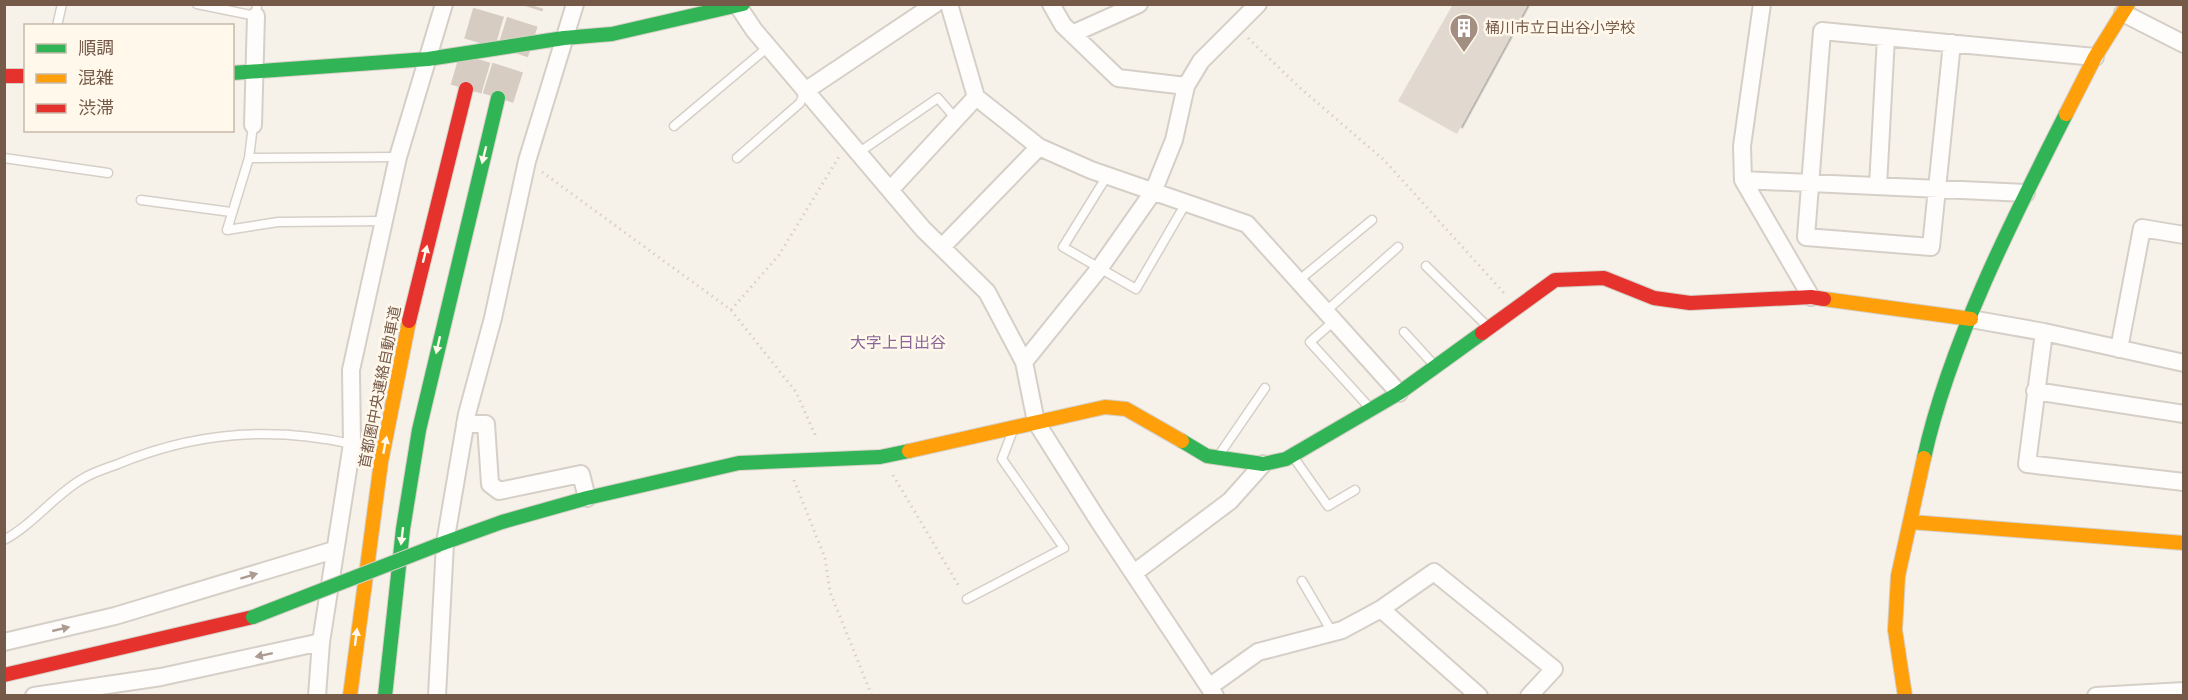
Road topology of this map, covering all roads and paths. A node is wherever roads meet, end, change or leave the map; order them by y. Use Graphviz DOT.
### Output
graph roads {
  1 [pos="62,4"];
  2 [pos="197,4"];
  3 [pos="444,4"];
  4 [pos="575,4"];
  5 [pos="935,4"];
  6 [pos="949,4"];
  7 [pos="1051,4"];
  8 [pos="1139,4"];
  9 [pos="1258,4"];
  10 [pos="1762,4"];
  11 [pos="739,5"];
  12 [pos="2125,9"];
  13 [pos="257,10"];
  14 [pos="57,24"];
  15 [pos="1236,26"];
  16 [pos="1072,34"];
  17 [pos="1886,37"];
  18 [pos="564,38"];
  19 [pos="1952,43"];
  20 [pos="2184,44"];
  21 [pos="768,47"];
  22 [pos="2095,57"];
  23 [pos="428,60"];
  24 [pos="255,72"];
  25 [pos="234,73"];
  26 [pos="4,76"];
  27 [pos="24,76"];
  28 [pos="1186,86"];
  29 [pos="466,89"];
  30 [pos="805,91"];
  31 [pos="976,97"];
  32 [pos="498,98"];
  33 [pos="956,119"];
  34 [pos="253,125"];
  35 [pos="674,126"];
  36 [pos="1039,147"];
  37 [pos="853,148"];
  38 [pos="398,157"];
  39 [pos="4,158"];
  40 [pos="249,158"];
  41 [pos="737,158"];
  42 [pos="527,161"];
  43 [pos="108,173"];
  44 [pos="1107,176"];
  45 [pos="1743,180"];
  46 [pos="1811,183"];
  47 [pos="1878,186"];
  48 [pos="891,189"];
  49 [pos="1937,189"];
  50 [pos="1153,192"];
  51 [pos="2026,193"];
  52 [pos="141,200"];
  53 [pos="1186,204"];
  54 [pos="231,212"];
  55 [pos="1372,220"];
  56 [pos="383,221"];
  57 [pos="2184,235"];
  58 [pos="943,246"];
  59 [pos="1398,247"];
  60 [pos="1426,266"];
  61 [pos="1099,269"];
  62 [pos="1298,281"];
  63 [pos="1513,287"];
  64 [pos="1811,297"];
  65 [pos="731,310"];
  66 [pos="1330,316"];
  67 [pos="1971,320"];
  68 [pos="1489,328"];
  69 [pos="1404,332"];
  70 [pos="2044,332"];
  71 [pos="2119,349"];
  72 [pos="1024,362"];
  73 [pos="2184,363"];
  74 [pos="1435,367"];
  75 [pos="1264,388"];
  76 [pos="2035,391"];
  77 [pos="1399,393"];
  78 [pos="1371,410"];
  79 [pos="2184,414"];
  80 [pos="1036,422"];
  81 [pos="465,424"];
  82 [pos="1014,427"];
  83 [pos="352,444"];
  84 [pos="1292,455"];
  85 [pos="888,456"];
  86 [pos="1217,458"];
  87 [pos="826,460"];
  88 [pos="787,462"];
  89 [pos="1263,464"];
  90 [pos="2184,482"];
  91 [pos="1355,490"];
  92 [pos="587,498"];
  93 [pos="1910,522"];
  94 [pos="4,540"];
  95 [pos="2184,543"];
  96 [pos="442,544"];
  97 [pos="334,550"];
  98 [pos="1134,573"];
  99 [pos="1302,581"];
  100 [pos="967,599"];
  101 [pos="1381,609"];
  102 [pos="1332,632"];
  103 [pos="4,642"];
  104 [pos="321,642"];
  105 [pos="4,675"];
  106 [pos="1212,691"];
  107 [pos="2184,691"];
  108 [pos="34,696"];
  109 [pos="317,696"];
  110 [pos="350,696"];
  111 [pos="385,696"];
  112 [pos="437,696"];
  113 [pos="872,696"];
  114 [pos="1479,696"];
  115 [pos="1529,696"];
  116 [pos="1905,696"];
  117 [pos="2096,696"];
  1 -- 14 [label="lane"];
  2 -- 13 [label="lane"];
  3 -- 23 [label="street"];
  4 -- 18 [label="street"];
  5 -- 30 [label="street"];
  6 -- 31 [label="street"];
  7 -- 16 [label="street"];
  8 -- 16 [label="street"];
  9 -- 15 [label="street"];
  10 -- 45 [label="street"];
  11 -- 18 [label="main road"];
  11 -- 21 [label="street"];
  12 -- 20 [label="street"];
  12 -- 22 [label="main road"];
  13 -- 24 [label="street"];
  15 -- 28 [label="street"];
  15 -- 63 [label="path"];
  16 -- 28 [label="street"];
  17 -- 19 [label="street"];
  17 -- 46 [label="street"];
  17 -- 47 [label="street"];
  18 -- 23 [label="main road"];
  18 -- 42 [label="street"];
  19 -- 22 [label="street"];
  19 -- 49 [label="street"];
  21 -- 30 [label="street"];
  21 -- 35 [label="lane"];
  22 -- 51 [label="main road"];
  23 -- 24 [label="main road"];
  23 -- 38 [label="street"];
  24 -- 25 [label="main road"];
  24 -- 34 [label="street"];
  26 -- 27 [label="main road"];
  28 -- 50 [label="street"];
  110 -- 29 [label="main road, 首都圏中央連絡自動車道, one-way"];
  30 -- 37 [label="street"];
  30 -- 41 [label="lane"];
  31 -- 33 [label="street"];
  31 -- 36 [label="street"];
  32 -- 111 [label="main road, one-way"];
  33 -- 37 [label="lane"];
  33 -- 48 [label="street"];
  34 -- 40 [label="lane"];
  36 -- 44 [label="street"];
  36 -- 58 [label="street"];
  37 -- 48 [label="street"];
  37 -- 65 [label="path"];
  38 -- 40 [label="lane"];
  38 -- 56 [label="street"];
  39 -- 43 [label="lane"];
  40 -- 54 [label="lane"];
  42 -- 65 [label="path"];
  42 -- 81 [label="street"];
  44 -- 50 [label="street"];
  44 -- 61 [label="lane"];
  45 -- 46 [label="street"];
  45 -- 64 [label="street"];
  46 -- 47 [label="street"];
  46 -- 49 [label="street"];
  47 -- 49 [label="street"];
  48 -- 58 [label="street"];
  49 -- 51 [label="street"];
  50 -- 53 [label="street"];
  50 -- 61 [label="street"];
  51 -- 67 [label="main road"];
  52 -- 54 [label="lane"];
  53 -- 61 [label="lane"];
  53 -- 62 [label="street"];
  54 -- 56 [label="lane"];
  55 -- 62 [label="lane"];
  56 -- 83 [label="street"];
  57 -- 71 [label="street"];
  58 -- 72 [label="street"];
  59 -- 66 [label="lane"];
  60 -- 68 [label="lane"];
  61 -- 72 [label="street"];
  62 -- 66 [label="street"];
  64 -- 67 [label="main road"];
  64 -- 68 [label="main road"];
  65 -- 87 [label="path"];
  66 -- 77 [label="street"];
  66 -- 78 [label="lane"];
  67 -- 70 [label="street"];
  67 -- 93 [label="main road"];
  68 -- 74 [label="main road"];
  69 -- 74 [label="lane"];
  70 -- 71 [label="street"];
  70 -- 76 [label="street"];
  71 -- 73 [label="street"];
  72 -- 80 [label="street"];
  74 -- 77 [label="main road"];
  75 -- 86 [label="lane"];
  76 -- 79 [label="street"];
  76 -- 90 [label="street"];
  77 -- 78 [label="main road"];
  78 -- 84 [label="main road"];
  80 -- 82 [label="main road"];
  80 -- 86 [label="main road"];
  80 -- 98 [label="street"];
  81 -- 92 [label="street"];
  81 -- 96 [label="street"];
  82 -- 85 [label="main road"];
  82 -- 100 [label="lane"];
  83 -- 94 [label="lane"];
  83 -- 97 [label="street"];
  84 -- 89 [label="main road"];
  84 -- 91 [label="lane"];
  85 -- 87 [label="main road"];
  85 -- 100 [label="path"];
  86 -- 89 [label="main road"];
  87 -- 88 [label="main road"];
  88 -- 92 [label="main road"];
  88 -- 113 [label="path"];
  89 -- 98 [label="street"];
  92 -- 96 [label="main road"];
  93 -- 95 [label="main road"];
  93 -- 116 [label="main road"];
  96 -- 105 [label="main road, bridge"];
  96 -- 112 [label="street"];
  103 -- 97 [label="street, one-way"];
  97 -- 104 [label="street"];
  98 -- 106 [label="street"];
  99 -- 102 [label="lane"];
  101 -- 102 [label="street"];
  101 -- 114 [label="street"];
  101 -- 115 [label="street"];
  102 -- 106 [label="street"];
  104 -- 108 [label="street, one-way"];
  104 -- 109 [label="street"];
  107 -- 117 [label="street"];
}
